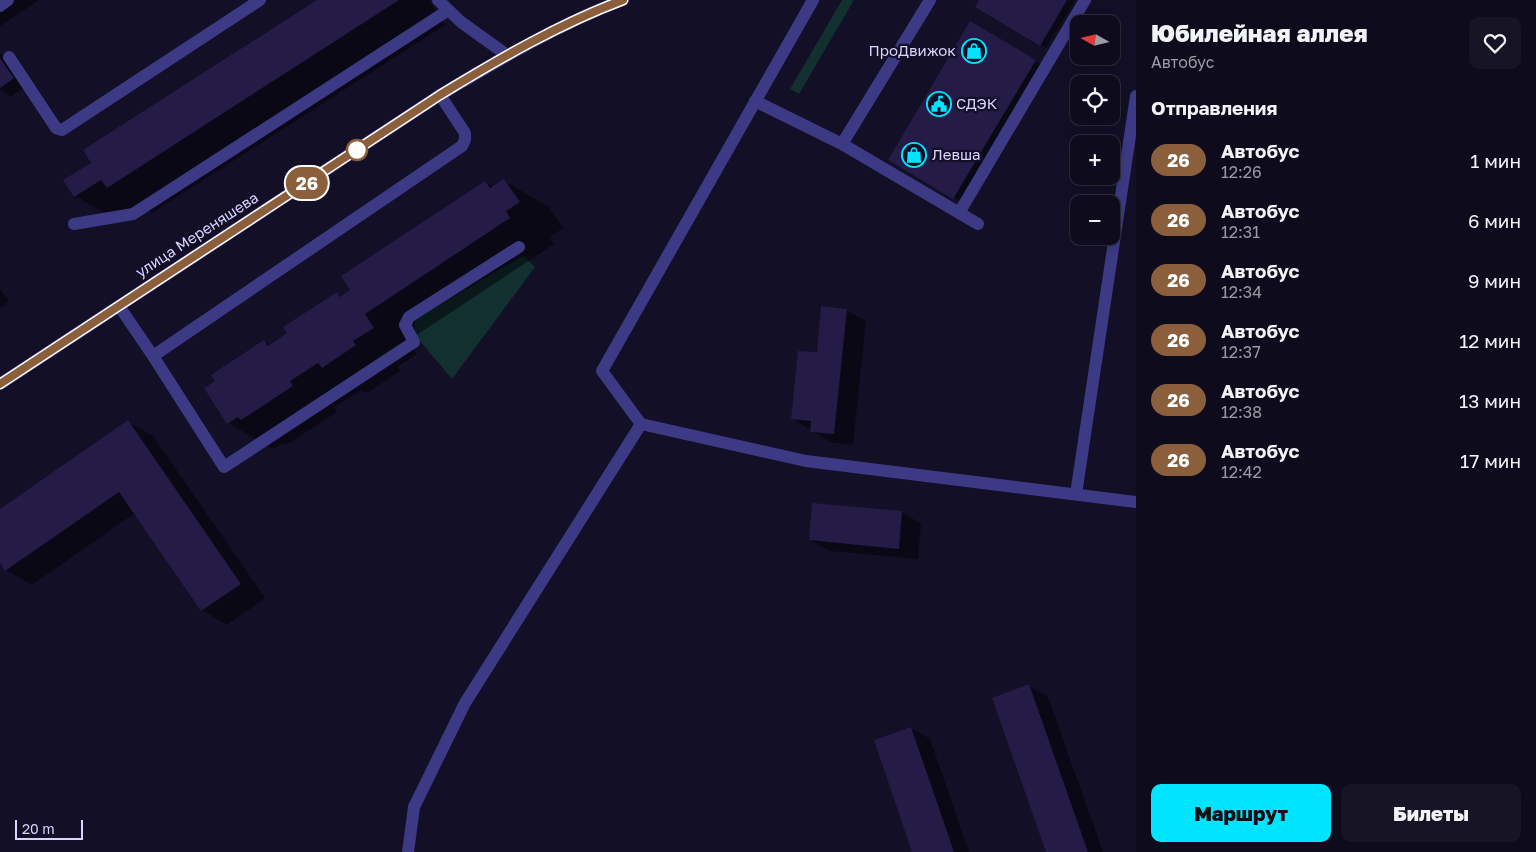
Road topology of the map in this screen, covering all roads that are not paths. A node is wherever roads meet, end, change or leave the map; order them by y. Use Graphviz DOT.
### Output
graph roads {
  1 [pos="8,0"];
  2 [pos="260,0"];
  3 [pos="438,0"];
  4 [pos="623,0"];
  5 [pos="813,0"];
  6 [pos="930,0"];
  7 [pos="1085,0"];
  8 [pos="602,4"];
  9 [pos="0,6"];
  10 [pos="447,11"];
  11 [pos="507,55"];
  12 [pos="9,57"];
  13 [pos="440,95"];
  14 [pos="1136,96"];
  15 [pos="755,101"];
  16 [pos="842,144"];
  17 [pos="959,213"];
  18 [pos="74,224"];
  19 [pos="978,224"];
  20 [pos="519,247"];
  21 [pos="119,306"];
  22 [pos="153,356"];
  23 [pos="0,384"];
  24 [pos="641,424"];
  25 [pos="1076,494"];
  26 [pos="1136,502"];
  27 [pos="408,852"];
  1 -- 9 [label="street"];
  2 -- 12 [label="street"];
  3 -- 10 [label="street"];
  4 -- 8 [label="street, улица Мереняшева"];
  5 -- 15 [label="street"];
  6 -- 16 [label="street"];
  7 -- 17 [label="street"];
  8 -- 11 [label="street, улица Мереняшева"];
  10 -- 11 [label="street"];
  10 -- 18 [label="street"];
  11 -- 13 [label="street, улица Мереняшева"];
  13 -- 21 [label="street, улица Мереняшева"];
  13 -- 22 [label="street"];
  14 -- 25 [label="street"];
  15 -- 16 [label="street"];
  15 -- 24 [label="street"];
  16 -- 17 [label="street"];
  17 -- 19 [label="street"];
  20 -- 22 [label="street"];
  21 -- 22 [label="street"];
  21 -- 23 [label="street, улица Мереняшева"];
  24 -- 25 [label="street"];
  24 -- 27 [label="street"];
  25 -- 26 [label="street"];
}
